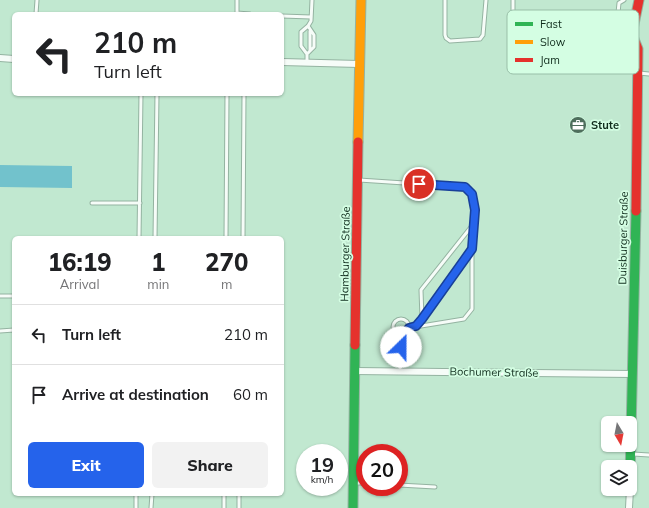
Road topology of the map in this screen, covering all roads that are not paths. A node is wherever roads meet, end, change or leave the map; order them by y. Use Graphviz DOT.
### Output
graph roads {
  1 [pos="36,0"];
  2 [pos="237,0"];
  3 [pos="312,0"];
  4 [pos="361,0"];
  5 [pos="445,0"];
  6 [pos="486,0"];
  7 [pos="624,0"];
  8 [pos="639,0"];
  9 [pos="618,10"];
  10 [pos="637,10"];
  11 [pos="36,12"];
  12 [pos="237,12"];
  13 [pos="284,16"];
  14 [pos="311,17"];
  15 [pos="308,26"];
  16 [pos="307,54"];
  17 [pos="0,58"];
  18 [pos="12,59"];
  19 [pos="284,62"];
  20 [pos="307,62"];
  21 [pos="359,64"];
  22 [pos="639,73"];
  23 [pos="637,74"];
  24 [pos="649,74"];
  25 [pos="141,96"];
  26 [pos="157,96"];
  27 [pos="227,96"];
  28 [pos="244,96"];
  29 [pos="358,180"];
  30 [pos="92,202"];
  31 [pos="140,203"];
  32 [pos="475,222"];
  33 [pos="139,236"];
  34 [pos="155,236"];
  35 [pos="226,236"];
  36 [pos="242,236"];
  37 [pos="472,249"];
  38 [pos="0,296"];
  39 [pos="12,296"];
  40 [pos="422,319"];
  41 [pos="416,326"];
  42 [pos="409,328"];
  43 [pos="12,330"];
  44 [pos="0,331"];
  45 [pos="401,334"];
  46 [pos="355,371"];
  47 [pos="400,371"];
  48 [pos="633,374"];
  49 [pos="631,454"];
  50 [pos="649,455"];
  51 [pos="631,460"];
  52 [pos="353,483"];
  53 [pos="408,486"];
  54 [pos="435,488"];
  55 [pos="136,496"];
  56 [pos="152,496"];
  57 [pos="224,496"];
  58 [pos="239,496"];
  59 [pos="630,496"];
  60 [pos="136,508"];
  61 [pos="151,508"];
  62 [pos="224,508"];
  63 [pos="239,508"];
  64 [pos="353,508"];
  65 [pos="629,508"];
  1 -- 11 [label="lane"];
  2 -- 12 [label="lane"];
  3 -- 14 [label="lane"];
  4 -- 21 [label="street, Hamburger Straße"];
  5 -- 6 [label="lane"];
  7 -- 9 [label="lane"];
  8 -- 10 [label="street, Duisburger Straße"];
  13 -- 14 [label="lane"];
  14 -- 15 [label="lane"];
  15 -- 16 [label="lane"];
  15 -- 16 [label="lane"];
  16 -- 20 [label="lane"];
  17 -- 18 [label="street"];
  19 -- 20 [label="street"];
  20 -- 21 [label="street"];
  21 -- 29 [label="street, Hamburger Straße"];
  22 -- 24 [label="lane"];
  23 -- 48 [label="street, Duisburger Straße"];
  25 -- 31 [label="lane"];
  26 -- 34 [label="lane"];
  27 -- 35 [label="lane"];
  28 -- 36 [label="lane"];
  29 -- 32 [label="lane"];
  29 -- 46 [label="street, Hamburger Straße"];
  30 -- 31 [label="lane"];
  31 -- 33 [label="lane"];
  32 -- 37 [label="lane"];
  32 -- 40 [label="lane"];
  37 -- 40 [label="lane"];
  37 -- 41 [label="lane"];
  38 -- 39 [label="lane"];
  40 -- 41 [label="lane"];
  41 -- 42 [label="lane"];
  42 -- 45 [label="lane"];
  42 -- 45 [label="lane"];
  43 -- 44 [label="lane"];
  45 -- 47 [label="lane"];
  46 -- 47 [label="street, Bochumer Straße"];
  46 -- 52 [label="street, Hamburger Straße"];
  47 -- 48 [label="street, Bochumer Straße"];
  48 -- 49 [label="street, Duisburger Straße"];
  49 -- 50 [label="lane"];
  49 -- 51 [label="street, Duisburger Straße"];
  52 -- 64 [label="street, Hamburger Straße"];
  53 -- 54 [label="lane"];
  55 -- 60 [label="lane"];
  56 -- 61 [label="lane"];
  57 -- 62 [label="lane"];
  58 -- 63 [label="lane"];
  59 -- 65 [label="street"];
}
